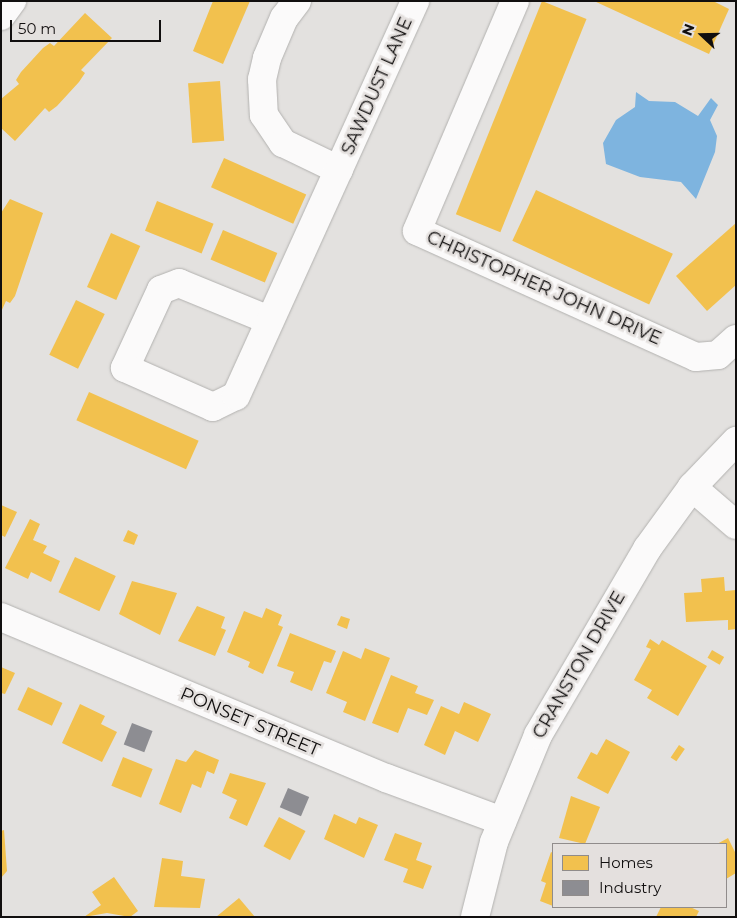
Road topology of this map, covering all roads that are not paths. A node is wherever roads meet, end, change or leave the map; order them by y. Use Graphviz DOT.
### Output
graph roads {
  1 [pos="12,1"];
  2 [pos="297,1"];
  3 [pos="415,1"];
  4 [pos="515,1"];
  5 [pos="1,16"];
  6 [pos="339,170"];
  7 [pos="269,320"];
  8 [pos="736,339"];
  9 [pos="736,442"];
  10 [pos="692,487"];
  11 [pos="736,525"];
  12 [pos="1,618"];
  13 [pos="502,820"];
  14 [pos="475,917"];
  1 -- 5 [label="street"];
  2 -- 6 [label="street, SAWDUST LANE"];
  3 -- 6 [label="street, SAWDUST LANE"];
  4 -- 8 [label="street, CHRISTOPHER JOHN DRIVE"];
  6 -- 7 [label="street, SAWDUST LANE"];
  7 -- 7 [label="street, SAWDUST LANE"];
  9 -- 10 [label="street, CRANSTON DRIVE"];
  10 -- 11 [label="street"];
  10 -- 13 [label="street, CRANSTON DRIVE"];
  12 -- 13 [label="street, PONSET STREET"];
  13 -- 14 [label="street, CRANSTON DRIVE"];
}
